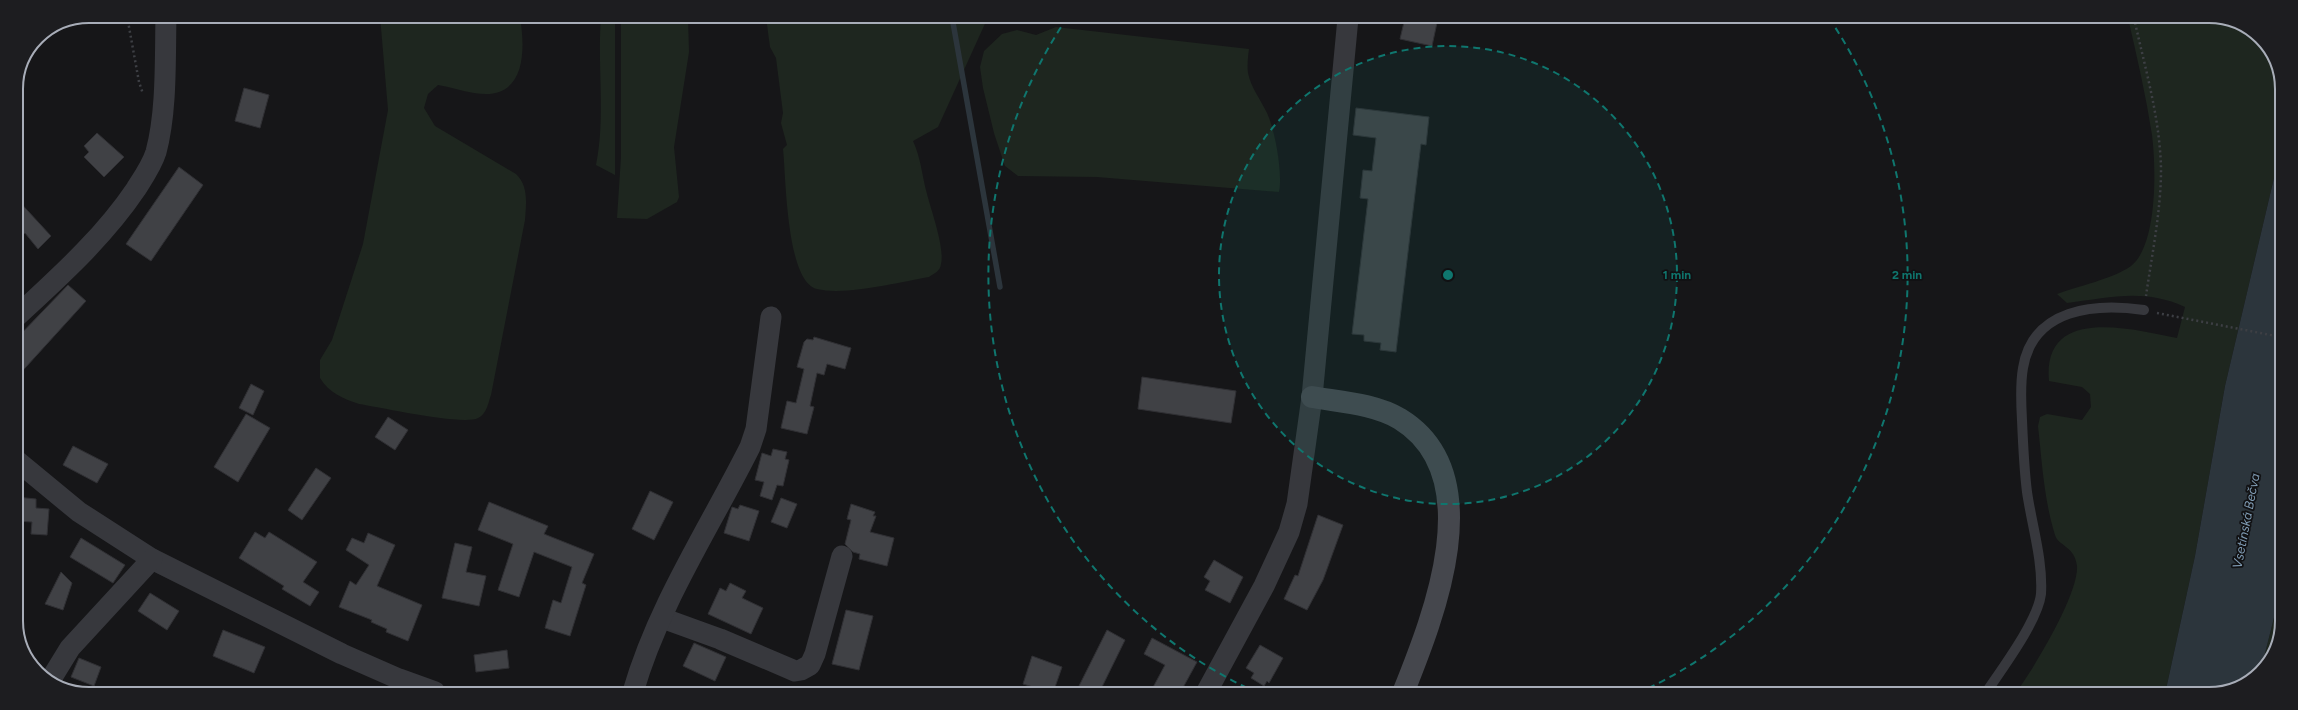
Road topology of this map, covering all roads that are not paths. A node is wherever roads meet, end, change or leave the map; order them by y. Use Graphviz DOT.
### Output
graph roads {
  1 [pos="166,23"];
  2 [pos="1348,23"];
  3 [pos="23,310"];
  4 [pos="2144,310"];
  5 [pos="771,317"];
  6 [pos="1312,397"];
  7 [pos="23,466"];
  8 [pos="842,556"];
  9 [pos="152,559"];
  10 [pos="662,618"];
  11 [pos="53,676"];
  12 [pos="421,687"];
  13 [pos="635,687"];
  14 [pos="1209,687"];
  15 [pos="1405,687"];
  16 [pos="1989,687"];
  1 -- 3 [label="street"];
  2 -- 6 [label="street"];
  4 -- 16 [label="lane"];
  5 -- 10 [label="street"];
  6 -- 14 [label="street"];
  6 -- 15 [label="street"];
  7 -- 9 [label="street"];
  8 -- 10 [label="street"];
  9 -- 11 [label="street"];
  9 -- 12 [label="street"];
  10 -- 13 [label="street"];
}
